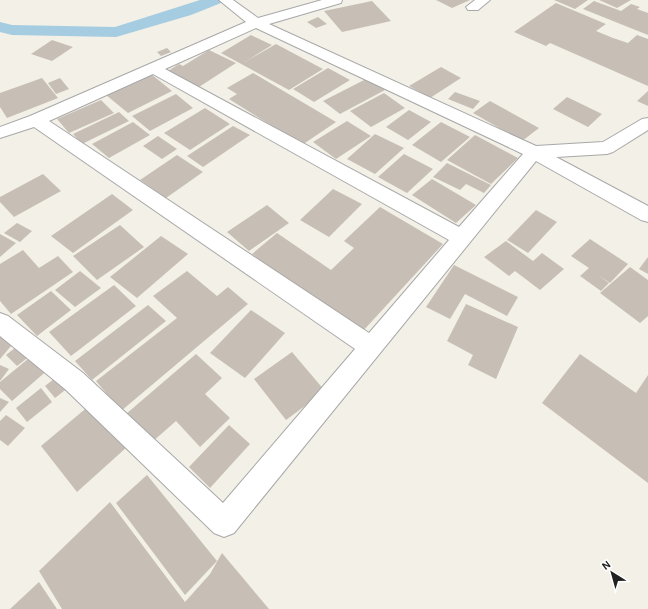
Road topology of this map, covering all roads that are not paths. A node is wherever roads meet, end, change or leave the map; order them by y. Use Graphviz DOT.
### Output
graph roads {
  1 [pos="225,0"];
  2 [pos="336,0"];
  3 [pos="484,0"];
  4 [pos="473,7"];
  5 [pos="256,23"];
  6 [pos="153,68"];
  7 [pos="36,120"];
  8 [pos="648,123"];
  9 [pos="0,133"];
  10 [pos="534,152"];
  11 [pos="648,215"];
  12 [pos="462,238"];
  13 [pos="0,323"];
  14 [pos="371,347"];
  1 -- 5 [label="street"];
  2 -- 5 [label="street"];
  3 -- 4 [label="street"];
  5 -- 6 [label="street"];
  5 -- 10 [label="street"];
  6 -- 7 [label="street"];
  6 -- 12 [label="street"];
  7 -- 9 [label="street"];
  7 -- 14 [label="street"];
  8 -- 10 [label="street"];
  10 -- 11 [label="street"];
  10 -- 12 [label="street"];
  12 -- 14 [label="street"];
  13 -- 14 [label="street"];
}
